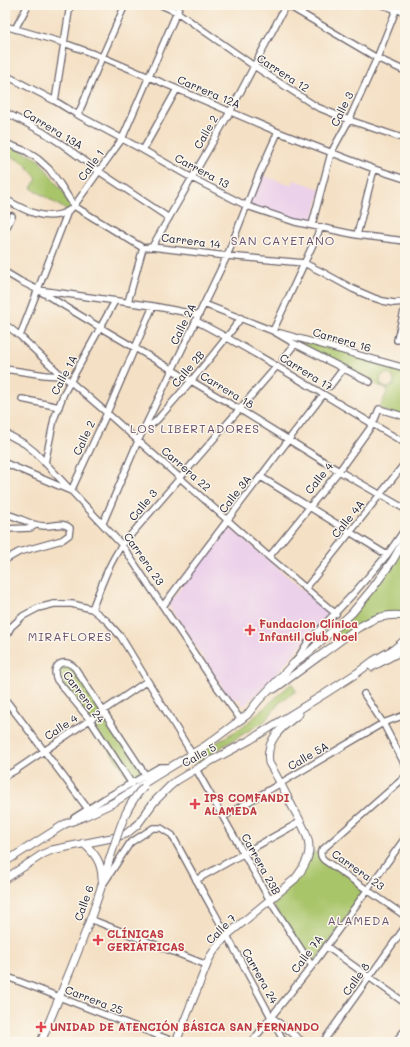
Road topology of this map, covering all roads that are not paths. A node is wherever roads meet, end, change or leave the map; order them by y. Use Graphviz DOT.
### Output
graph roads {
  1 [pos="28,5"];
  2 [pos="70,5"];
  3 [pos="125,5"];
  4 [pos="161,5"];
  5 [pos="180,5"];
  6 [pos="287,5"];
  7 [pos="382,5"];
  8 [pos="397,7"];
  9 [pos="177,12"];
  10 [pos="405,12"];
  11 [pos="5,26"];
  12 [pos="15,29"];
  13 [pos="64,43"];
  14 [pos="102,57"];
  15 [pos="377,58"];
  16 [pos="254,66"];
  17 [pos="405,71"];
  18 [pos="5,75"];
  19 [pos="148,77"];
  20 [pos="177,89"];
  21 [pos="55,101"];
  22 [pos="5,112"];
  23 [pos="230,112"];
  24 [pos="78,115"];
  25 [pos="349,120"];
  26 [pos="278,132"];
  27 [pos="122,139"];
  28 [pos="405,139"];
  29 [pos="5,143"];
  30 [pos="143,150"];
  31 [pos="331,153"];
  32 [pos="374,169"];
  33 [pos="100,172"];
  34 [pos="192,178"];
  35 [pos="405,179"];
  36 [pos="5,199"];
  37 [pos="74,206"];
  38 [pos="247,206"];
  39 [pos="68,211"];
  40 [pos="12,216"];
  41 [pos="169,218"];
  42 [pos="312,225"];
  43 [pos="321,227"];
  44 [pos="5,231"];
  45 [pos="357,235"];
  46 [pos="405,241"];
  47 [pos="152,247"];
  48 [pos="143,248"];
  49 [pos="227,256"];
  50 [pos="304,263"];
  51 [pos="5,272"];
  52 [pos="38,290"];
  53 [pos="115,301"];
  54 [pos="128,302"];
  55 [pos="405,302"];
  56 [pos="204,304"];
  57 [pos="153,306"];
  58 [pos="405,306"];
  59 [pos="198,318"];
  60 [pos="241,318"];
  61 [pos="5,324"];
  62 [pos="101,328"];
  63 [pos="273,331"];
  64 [pos="20,336"];
  65 [pos="228,337"];
  66 [pos="398,340"];
  67 [pos="295,344"];
  68 [pos="135,348"];
  69 [pos="283,359"];
  70 [pos="276,366"];
  71 [pos="405,368"];
  72 [pos="5,369"];
  73 [pos="344,369"];
  74 [pos="172,370"];
  75 [pos="62,376"];
  76 [pos="191,381"];
  77 [pos="71,382"];
  78 [pos="370,382"];
  79 [pos="330,386"];
  80 [pos="323,395"];
  81 [pos="22,399"];
  82 [pos="59,407"];
  83 [pos="239,409"];
  84 [pos="107,413"];
  85 [pos="403,416"];
  86 [pos="373,424"];
  87 [pos="145,427"];
  88 [pos="5,433"];
  89 [pos="288,439"];
  90 [pos="138,441"];
  91 [pos="405,443"];
  92 [pos="5,463"];
  93 [pos="45,463"];
  94 [pos="405,463"];
  95 [pos="338,470"];
  96 [pos="180,477"];
  97 [pos="261,477"];
  98 [pos="71,491"];
  99 [pos="380,495"];
  100 [pos="310,506"];
  101 [pos="405,509"];
  102 [pos="5,514"];
  103 [pos="228,519"];
  104 [pos="103,524"];
  105 [pos="36,525"];
  106 [pos="5,529"];
  107 [pos="405,529"];
  108 [pos="350,532"];
  109 [pos="405,539"];
  110 [pos="122,545"];
  111 [pos="405,545"];
  112 [pos="387,554"];
  113 [pos="269,557"];
  114 [pos="5,560"];
  115 [pos="391,563"];
  116 [pos="306,588"];
  117 [pos="163,606"];
  118 [pos="92,609"];
  119 [pos="336,614"];
  120 [pos="405,616"];
  121 [pos="5,638"];
  122 [pos="405,640"];
  123 [pos="405,649"];
  124 [pos="294,663"];
  125 [pos="357,673"];
  126 [pos="147,681"];
  127 [pos="326,693"];
  128 [pos="364,694"];
  129 [pos="263,696"];
  130 [pos="5,699"];
  131 [pos="103,711"];
  132 [pos="405,715"];
  133 [pos="90,720"];
  134 [pos="241,720"];
  135 [pos="383,723"];
  136 [pos="43,751"];
  137 [pos="192,754"];
  138 [pos="405,765"];
  139 [pos="170,767"];
  140 [pos="196,769"];
  141 [pos="5,776"];
  142 [pos="146,776"];
  143 [pos="154,776"];
  144 [pos="405,777"];
  145 [pos="132,784"];
  146 [pos="280,784"];
  147 [pos="143,786"];
  148 [pos="88,809"];
  149 [pos="223,817"];
  150 [pos="300,822"];
  151 [pos="65,824"];
  152 [pos="405,838"];
  153 [pos="83,843"];
  154 [pos="244,853"];
  155 [pos="5,862"];
  156 [pos="5,879"];
  157 [pos="196,880"];
  158 [pos="102,887"];
  159 [pos="366,890"];
  160 [pos="270,900"];
  161 [pos="405,916"];
  162 [pos="90,919"];
  163 [pos="405,927"];
  164 [pos="226,936"];
  165 [pos="326,946"];
  166 [pos="207,965"];
  167 [pos="312,966"];
  168 [pos="5,976"];
  169 [pos="370,978"];
  170 [pos="60,997"];
  171 [pos="405,1003"];
  172 [pos="271,1017"];
  173 [pos="405,1030"];
  174 [pos="41,1042"];
  175 [pos="175,1042"];
  176 [pos="252,1042"];
  177 [pos="284,1042"];
  178 [pos="303,1042"];
  179 [pos="323,1042"];
  180 [pos="396,1042"];
  1 -- 12 [label="street"];
  2 -- 13 [label="street"];
  3 -- 14 [label="street"];
  4 -- 9 [label="street, Carrera 12"];
  5 -- 9 [label="street, Calle 1"];
  6 -- 15 [label="street"];
  6 -- 16 [label="street, Calle 2"];
  7 -- 8 [label="street"];
  8 -- 10 [label="street"];
  8 -- 15 [label="street, Calle 3"];
  9 -- 16 [label="street, Carrera 12"];
  9 -- 19 [label="street, Calle 1"];
  11 -- 12 [label="street, Carrera 12A"];
  12 -- 13 [label="street, Carrera 12A"];
  13 -- 14 [label="street, Carrera 12A"];
  13 -- 21 [label="street"];
  14 -- 19 [label="street, Carrera 12A"];
  14 -- 24 [label="street"];
  15 -- 17 [label="street"];
  15 -- 25 [label="street, Calle 3"];
  16 -- 23 [label="street, Calle 2"];
  16 -- 25 [label="street, Carrera 12"];
  18 -- 21 [label="street, Carrera 13"];
  19 -- 20 [label="street, Carrera 12A"];
  19 -- 27 [label="street, Calle 1"];
  20 -- 23 [label="street, Carrera 12A"];
  20 -- 30 [label="street"];
  21 -- 24 [label="street, Carrera 13"];
  22 -- 33 [label="street, Carrera 13A"];
  23 -- 26 [label="street, Carrera 12A"];
  23 -- 34 [label="street, Calle 2"];
  24 -- 27 [label="street, Carrera 13"];
  25 -- 28 [label="street, Carrera 12"];
  25 -- 31 [label="street, Calle 3"];
  26 -- 31 [label="street, Carrera 12A"];
  26 -- 38 [label="street, Calle 2A"];
  27 -- 30 [label="street, Carrera 13"];
  27 -- 33 [label="street, Calle 1"];
  29 -- 37 [label="street"];
  30 -- 34 [label="street, Carrera 13"];
  31 -- 32 [label="street, Carrera 12A"];
  31 -- 42 [label="street, Calle 3"];
  32 -- 35 [label="street, Carrera 12A"];
  32 -- 45 [label="street"];
  33 -- 37 [label="street, Calle 1"];
  33 -- 41 [label="street, Carrera 13A"];
  34 -- 38 [label="street, Carrera 13"];
  34 -- 41 [label="street, Calle 2"];
  36 -- 39 [label="street"];
  37 -- 39 [label="street, Calle 1"];
  37 -- 48 [label="street"];
  38 -- 42 [label="street, Carrera 13"];
  38 -- 49 [label="street, Calle 2A"];
  39 -- 52 [label="street, Calle 1"];
  40 -- 44 [label="street"];
  41 -- 47 [label="street, Calle 2"];
  42 -- 43 [label="street, Carrera 13"];
  43 -- 45 [label="street, Carrera 13"];
  43 -- 50 [label="street"];
  45 -- 46 [label="street, Carrera 13"];
  47 -- 48 [label="street, Carrera 14"];
  47 -- 49 [label="street, Carrera 14"];
  48 -- 54 [label="street"];
  49 -- 50 [label="street, Carrera 14"];
  49 -- 56 [label="street, Calle 2A"];
  50 -- 55 [label="street, Carrera 14"];
  50 -- 63 [label="street"];
  51 -- 52 [label="street, Carrera 17"];
  52 -- 53 [label="street, Carrera 17"];
  52 -- 62 [label="street, Carrera 18"];
  52 -- 64 [label="street, Calle 1"];
  53 -- 54 [label="street, Carrera 17"];
  53 -- 62 [label="street, Calle 1A"];
  54 -- 57 [label="street, Carrera 17"];
  56 -- 59 [label="street, Calle 2A"];
  56 -- 60 [label="street, Carrera 16"];
  57 -- 59 [label="street, Carrera 17"];
  57 -- 68 [label="street, Calle 2"];
  58 -- 66 [label="street"];
  59 -- 65 [label="street, Carrera 17"];
  59 -- 74 [label="street, Calle 2A"];
  60 -- 63 [label="street, Carrera 16"];
  60 -- 65 [label="street, Calle 2B"];
  61 -- 64 [label="street, Carrera 22"];
  62 -- 68 [label="street, Carrera 18"];
  62 -- 77 [label="street, Calle 1A"];
  63 -- 67 [label="street, Carrera 16"];
  63 -- 71 [label="street, Carrera 16"];
  64 -- 75 [label="street, Carrera 22"];
  65 -- 70 [label="street, Carrera 17"];
  65 -- 76 [label="street, Calle 2B"];
  67 -- 69 [label="street"];
  67 -- 73 [label="street, Carrera 16"];
  68 -- 74 [label="street, Carrera 18"];
  68 -- 84 [label="street, Calle 2"];
  70 -- 80 [label="street, Carrera 17"];
  70 -- 83 [label="street, Calle 3"];
  72 -- 75 [label="street"];
  73 -- 78 [label="street, Carrera 16"];
  73 -- 79 [label="street"];
  74 -- 76 [label="street, Carrera 18"];
  74 -- 87 [label="street, Calle 2A"];
  75 -- 77 [label="street, Carrera 22"];
  76 -- 83 [label="street, Carrera 18"];
  76 -- 87 [label="street, Calle 2B"];
  77 -- 82 [label="street, Calle 1A"];
  77 -- 84 [label="street, Carrera 22"];
  80 -- 86 [label="street, Carrera 17"];
  80 -- 89 [label="street, Calle 3A"];
  81 -- 82 [label="street"];
  82 -- 93 [label="street, Calle 1A"];
  83 -- 89 [label="street, Carrera 18"];
  83 -- 96 [label="street, Calle 3"];
  84 -- 90 [label="street, Carrera 22"];
  84 -- 98 [label="street, Calle 2"];
  85 -- 86 [label="street, Calle 4"];
  86 -- 91 [label="street, Carrera 17"];
  86 -- 95 [label="street, Calle 4"];
  87 -- 90 [label="street, Calle 2A"];
  88 -- 93 [label="street, Carrera 23"];
  89 -- 95 [label="street, Carrera 18"];
  89 -- 97 [label="street, Calle 3A"];
  90 -- 96 [label="street, Carrera 22"];
  90 -- 104 [label="street, Calle 2A"];
  92 -- 98 [label="street"];
  93 -- 98 [label="street, Carrera 23"];
  94 -- 99 [label="street, Calle 4A"];
  95 -- 99 [label="street, Carrera 18"];
  95 -- 100 [label="street, Calle 4"];
  96 -- 103 [label="street, Carrera 22"];
  96 -- 110 [label="street, Calle 3"];
  97 -- 100 [label="street"];
  97 -- 103 [label="street, Calle 3A"];
  98 -- 104 [label="street, Carrera 23"];
  99 -- 101 [label="street, Carrera 18"];
  99 -- 108 [label="street, Calle 4A"];
  100 -- 108 [label="street"];
  100 -- 113 [label="street, Calle 4"];
  102 -- 105 [label="street"];
  103 -- 113 [label="street, Carrera 22"];
  103 -- 117 [label="street, Calle 3A"];
  104 -- 110 [label="street, Carrera 23"];
  105 -- 106 [label="street"];
  105 -- 114 [label="street"];
  107 -- 112 [label="street, Calle 5"];
  108 -- 112 [label="street"];
  108 -- 116 [label="street, Calle 4A"];
  109 -- 115 [label="main road, Calle 5"];
  110 -- 117 [label="street, Carrera 23"];
  110 -- 118 [label="street, Calle 3"];
  111 -- 115 [label="main road"];
  112 -- 119 [label="street, Calle 5"];
  113 -- 116 [label="street, Carrera 22"];
  115 -- 124 [label="main road, Calle 5"];
  116 -- 119 [label="street, Carrera 22"];
  117 -- 134 [label="street, Carrera 23"];
  118 -- 121 [label="street"];
  118 -- 126 [label="street"];
  119 -- 124 [label="street, Calle 5"];
  120 -- 129 [label="main road"];
  122 -- 125 [label="main road, Calle 5"];
  123 -- 125 [label="main road"];
  124 -- 129 [label="main road, Calle 5"];
  125 -- 127 [label="main road, Calle 5"];
  126 -- 131 [label="street, Calle 4"];
  126 -- 137 [label="street"];
  127 -- 140 [label="main road, Calle 5"];
  127 -- 146 [label="main road"];
  128 -- 135 [label="street"];
  129 -- 134 [label="main road, Calle 5"];
  130 -- 136 [label="street"];
  131 -- 133 [label="street, Calle 4"];
  131 -- 133 [label="street, Carrera 24"];
  131 -- 142 [label="street, Carrera 24"];
  132 -- 135 [label="street, Calle 5A"];
  133 -- 136 [label="street, Calle 4"];
  133 -- 145 [label="street, Carrera 24"];
  134 -- 137 [label="main road, Calle 5"];
  135 -- 138 [label="street"];
  135 -- 146 [label="street, Calle 5A"];
  136 -- 141 [label="street, Calle 4"];
  136 -- 148 [label="street"];
  137 -- 139 [label="main road, Calle 5"];
  139 -- 142 [label="street, Calle 5"];
  139 -- 143 [label="main road, Calle 5"];
  140 -- 149 [label="street, Carrera 23B"];
  140 -- 153 [label="main road, Calle 5"];
  142 -- 145 [label="street, Calle 5"];
  143 -- 147 [label="main road, Calle 6"];
  144 -- 159 [label="street, Carrera 23"];
  145 -- 148 [label="street, Calle 5"];
  146 -- 149 [label="street, Calle 5A"];
  146 -- 150 [label="main road"];
  147 -- 151 [label="main road, Calle 5"];
  147 -- 158 [label="main road, Calle 6, bridge"];
  148 -- 151 [label="street, Calle 5"];
  149 -- 154 [label="street, Carrera 23B"];
  150 -- 154 [label="street"];
  150 -- 160 [label="main road, Calle 7"];
  151 -- 155 [label="main road, Calle 5"];
  152 -- 159 [label="street, Calle 7A"];
  153 -- 156 [label="main road, Calle 5"];
  153 -- 158 [label="main road"];
  154 -- 157 [label="street"];
  154 -- 160 [label="street, Carrera 23B"];
  157 -- 158 [label="street, Carrera 24"];
  157 -- 164 [label="street, Carrera 24"];
  158 -- 162 [label="main road, Calle 6"];
  159 -- 161 [label="street, Carrera 23"];
  159 -- 165 [label="street, Calle 7A"];
  160 -- 164 [label="main road, Calle 7"];
  160 -- 167 [label="street, Carrera 23B"];
  162 -- 166 [label="street"];
  162 -- 170 [label="main road, Calle 6"];
  163 -- 169 [label="street, Calle 8"];
  164 -- 166 [label="main road, Calle 7"];
  164 -- 172 [label="street, Carrera 24"];
  165 -- 167 [label="street, Calle 7A"];
  165 -- 169 [label="street"];
  166 -- 175 [label="main road, Calle 7"];
  167 -- 172 [label="street, Calle 7A"];
  168 -- 170 [label="street, Carrera 25"];
  169 -- 171 [label="street"];
  169 -- 179 [label="street, Calle 8"];
  170 -- 174 [label="main road, Calle 6"];
  170 -- 175 [label="street, Carrera 25"];
  172 -- 176 [label="street, Calle 7A"];
  172 -- 177 [label="street, Carrera 24"];
  172 -- 178 [label="street"];
  173 -- 180 [label="street"];
}
